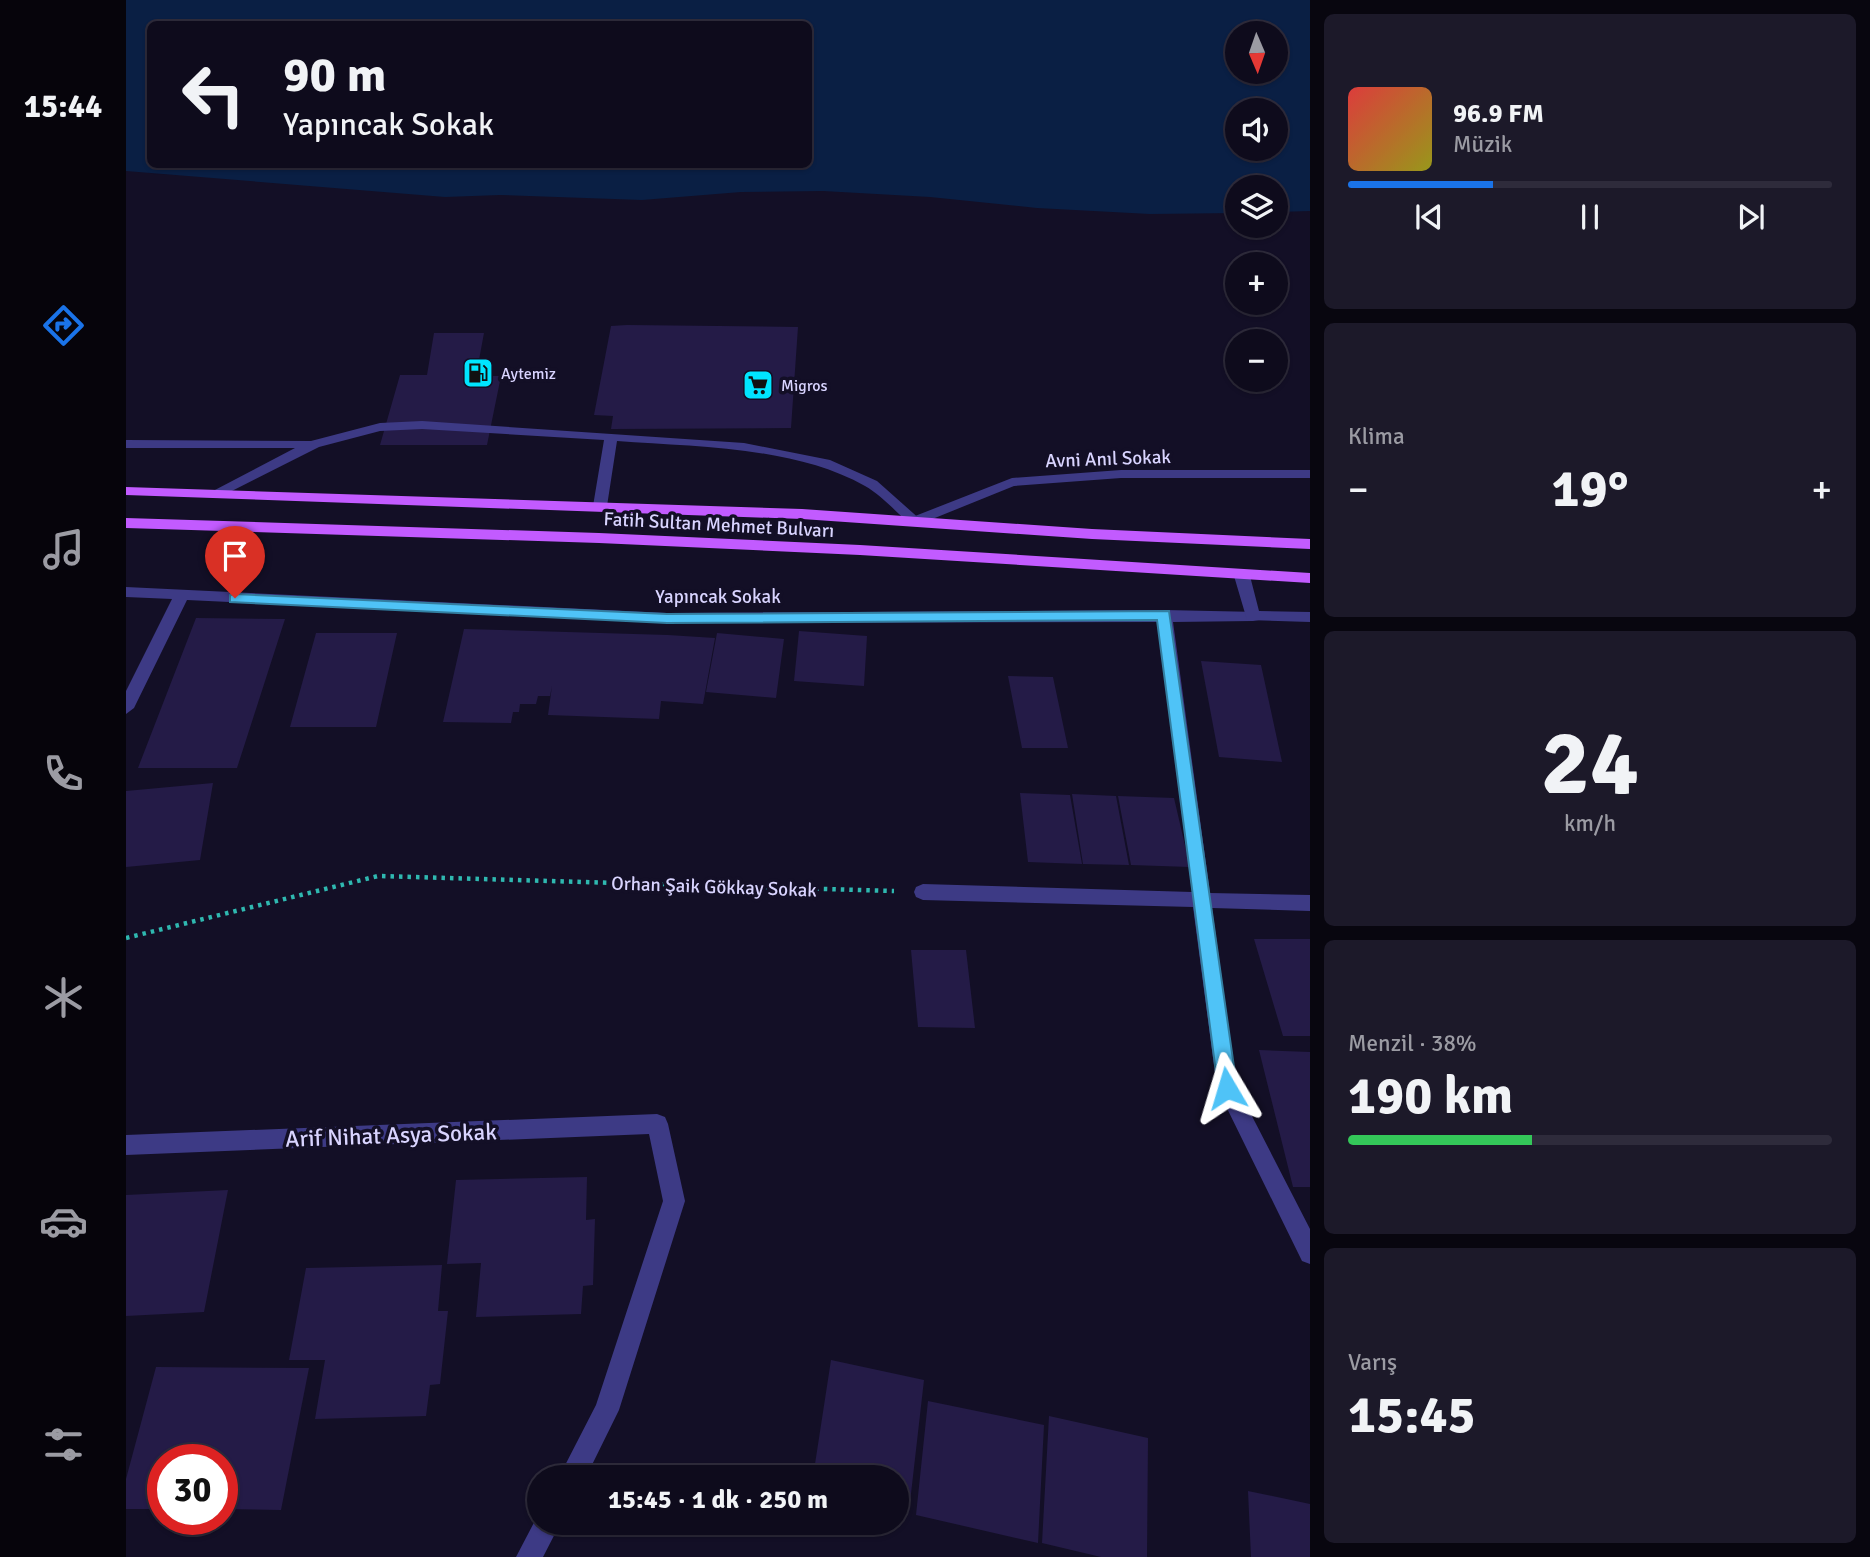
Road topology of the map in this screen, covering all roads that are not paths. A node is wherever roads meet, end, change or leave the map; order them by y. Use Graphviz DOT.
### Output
graph roads {
  1 [pos="611,436"];
  2 [pos="126,444"];
  3 [pos="314,444"];
  4 [pos="1310,474"];
  5 [pos="126,491"];
  6 [pos="218,494"];
  7 [pos="600,506"];
  8 [pos="915,521"];
  9 [pos="126,523"];
  10 [pos="1310,544"];
  11 [pos="1242,576"];
  12 [pos="1310,578"];
  13 [pos="126,592"];
  14 [pos="181,596"];
  15 [pos="1164,615"];
  16 [pos="1252,616"];
  17 [pos="1310,617"];
  18 [pos="126,708"];
  19 [pos="923,892"];
  20 [pos="1203,899"];
  21 [pos="1310,903"];
  22 [pos="126,1146"];
  23 [pos="1310,1251"];
  24 [pos="578,1465"];
  25 [pos="541,1535"];
  26 [pos="529,1557"];
  1 -- 3 [label="street"];
  1 -- 7 [label="street"];
  1 -- 8 [label="street"];
  2 -- 3 [label="street"];
  3 -- 6 [label="street"];
  4 -- 8 [label="street, Avni Anıl Sokak"];
  5 -- 6 [label="main road, Fatih Sultan Mehmet Bulvarı"];
  6 -- 7 [label="main road, Fatih Sultan Mehmet Bulvarı"];
  7 -- 8 [label="main road, Fatih Sultan Mehmet Bulvarı"];
  8 -- 10 [label="main road, Fatih Sultan Mehmet Bulvarı"];
  9 -- 11 [label="main road, Fatih Sultan Mehmet Bulvarı"];
  11 -- 12 [label="main road, Fatih Sultan Mehmet Bulvarı"];
  11 -- 16 [label="street"];
  13 -- 14 [label="street, Yapıncak Sokak"];
  14 -- 15 [label="street, Yapıncak Sokak"];
  14 -- 18 [label="street"];
  15 -- 16 [label="street, Yapıncak Sokak"];
  15 -- 20 [label="street"];
  16 -- 17 [label="street, Yapıncak Sokak"];
  19 -- 20 [label="street"];
  20 -- 21 [label="street"];
  20 -- 23 [label="street"];
  22 -- 24 [label="street, Arif Nihat Asya Sokak"];
  25 -- 26 [label="street"];
}
